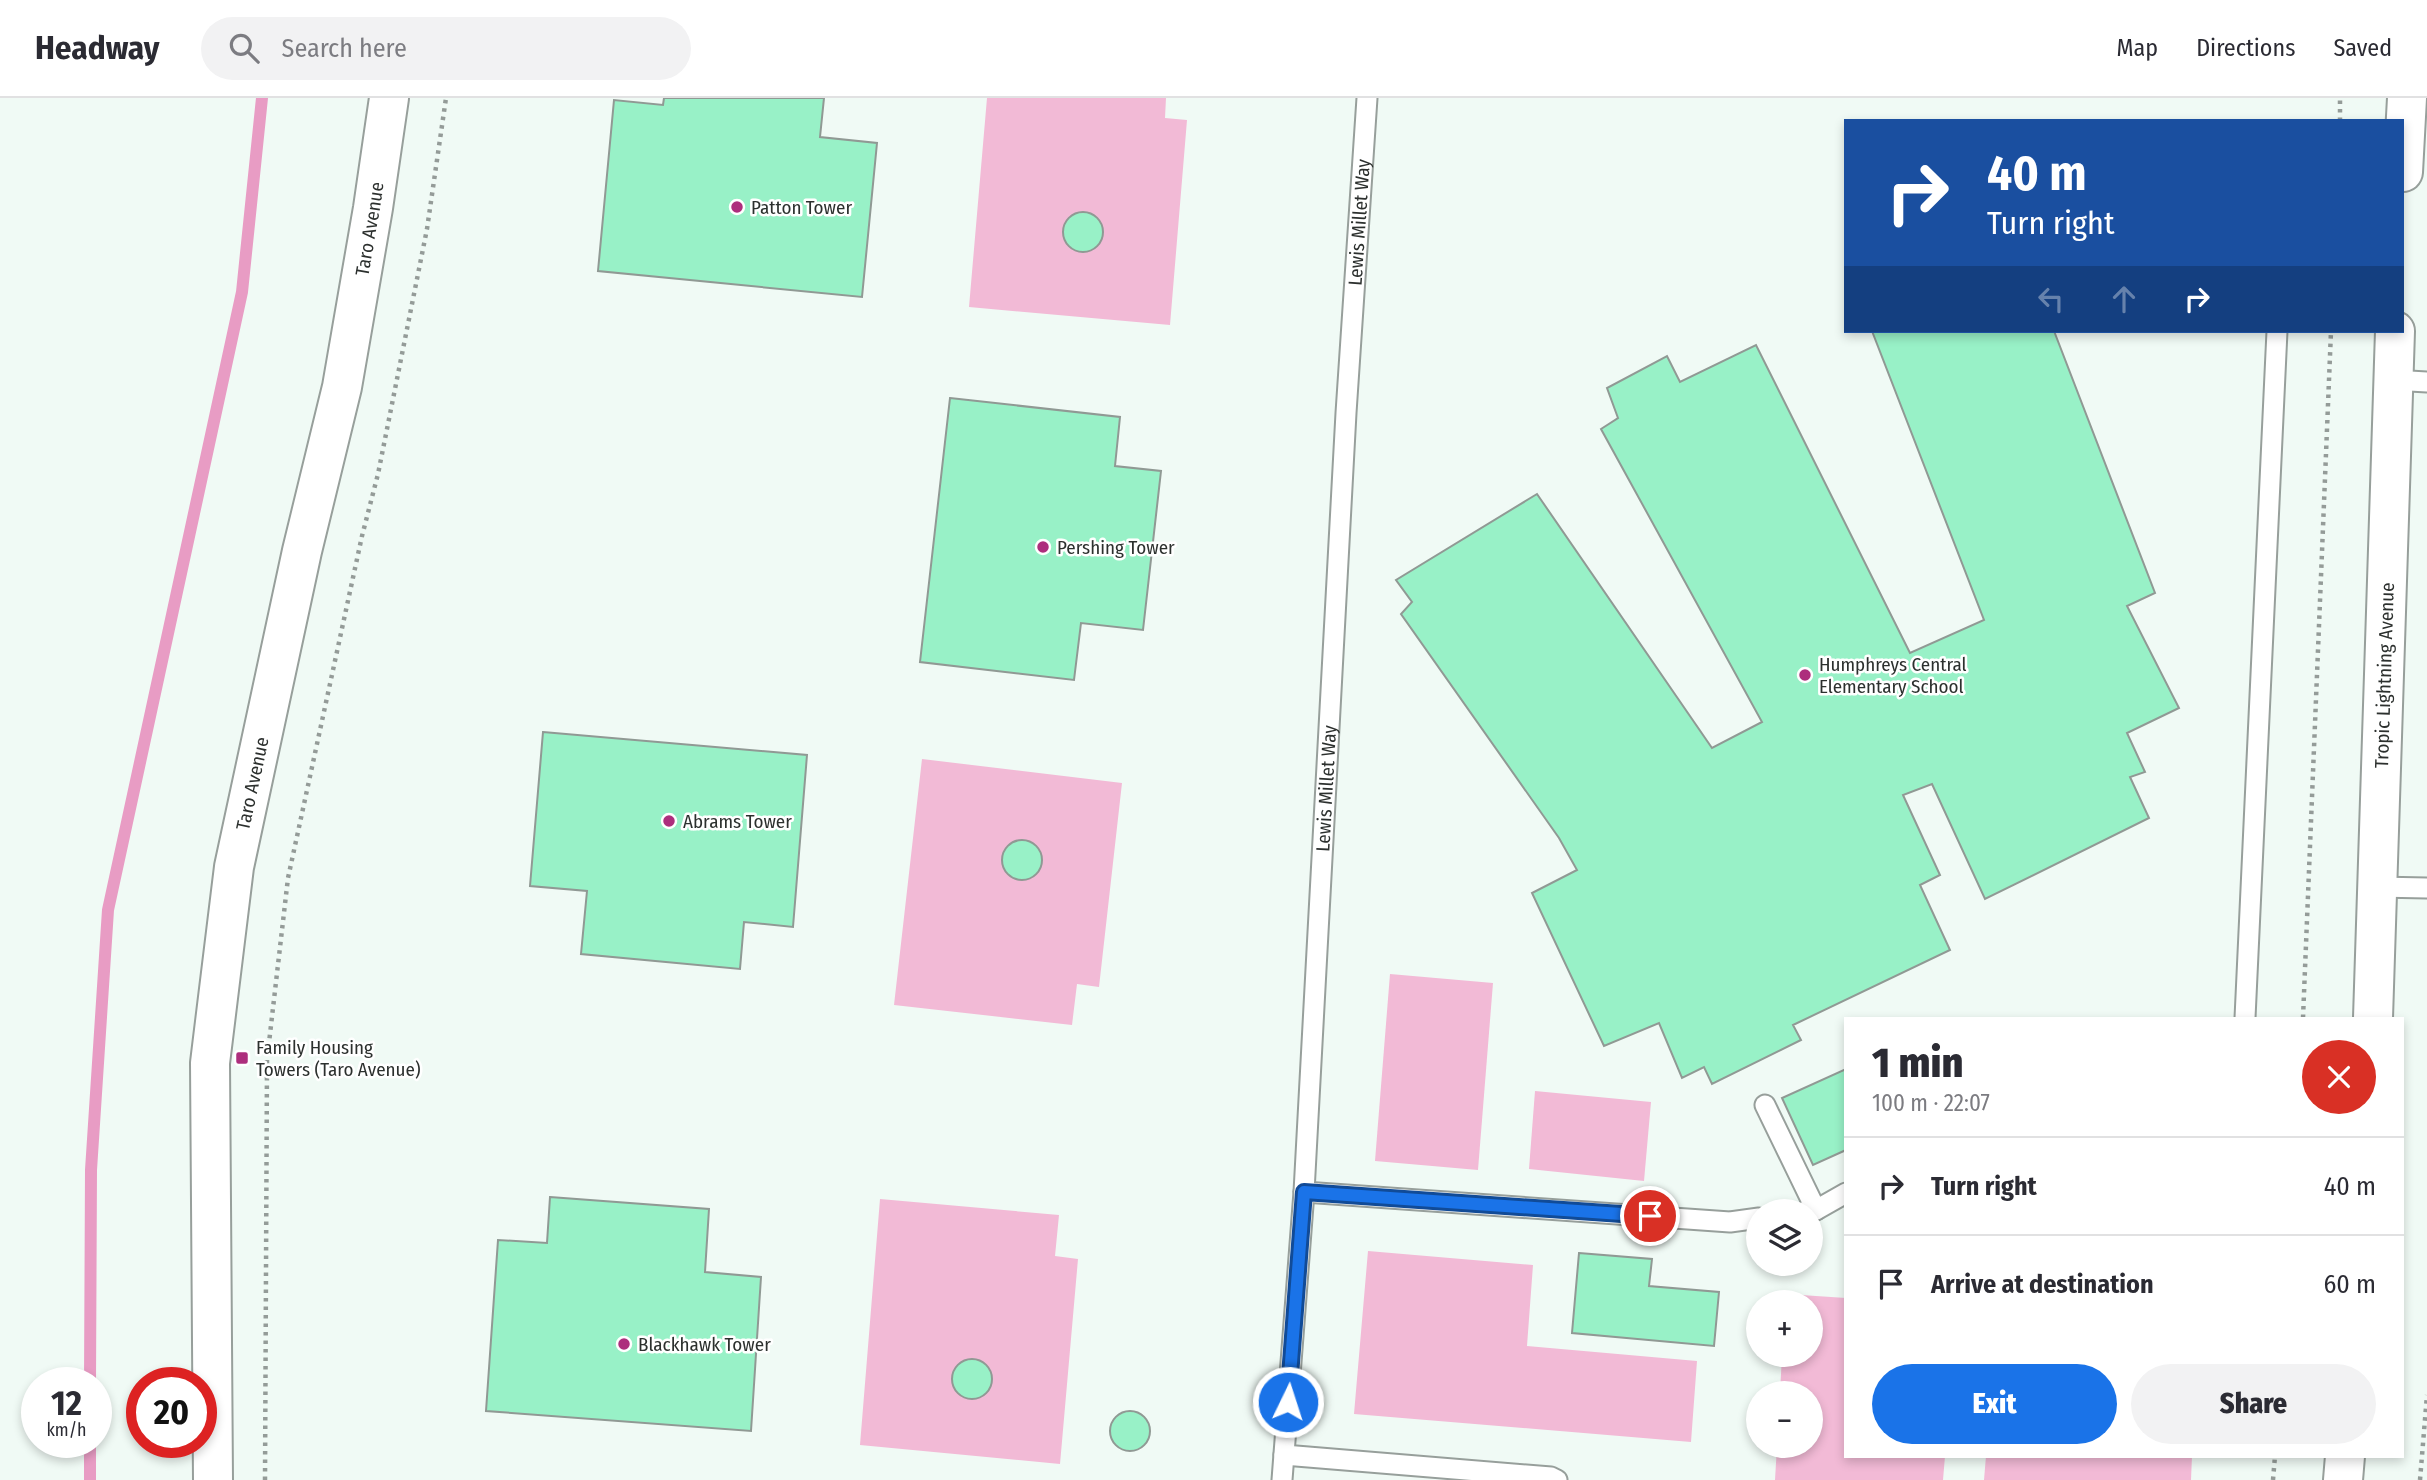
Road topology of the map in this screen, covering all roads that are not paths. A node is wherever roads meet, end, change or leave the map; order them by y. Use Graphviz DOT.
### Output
graph roads {
  1 [pos="389,98"];
  2 [pos="1367,98"];
  3 [pos="2407,98"];
  4 [pos="2404,144"];
  5 [pos="2277,333"];
  6 [pos="2396,333"];
  7 [pos="2410,381"];
  8 [pos="2378,887"];
  9 [pos="2427,888"];
  10 [pos="2245,1017"];
  11 [pos="2373,1017"];
  12 [pos="1765,1105"];
  13 [pos="1304,1192"];
  14 [pos="1844,1194"];
  15 [pos="1806,1199"];
  16 [pos="1823,1204"];
  17 [pos="1746,1220"];
  18 [pos="1284,1455"];
  19 [pos="2345,1458"];
  20 [pos="214,1480"];
  21 [pos="1282,1480"];
  22 [pos="1557,1480"];
  23 [pos="2343,1480"];
  1 -- 20 [label="street, Taro Avenue"];
  2 -- 13 [label="lane, Lewis Millet Way"];
  3 -- 4 [label="street"];
  5 -- 10 [label="lane"];
  6 -- 7 [label="street, Tropic Lightning Avenue"];
  7 -- 8 [label="street, Tropic Lightning Avenue"];
  8 -- 9 [label="lane"];
  8 -- 11 [label="street, Tropic Lightning Avenue"];
  12 -- 15 [label="lane"];
  13 -- 17 [label="lane"];
  13 -- 18 [label="lane, Lewis Millet Way"];
  14 -- 16 [label="lane"];
  18 -- 21 [label="lane, Lewis Millet Way"];
  18 -- 22 [label="lane"];
  19 -- 23 [label="street"];
}
